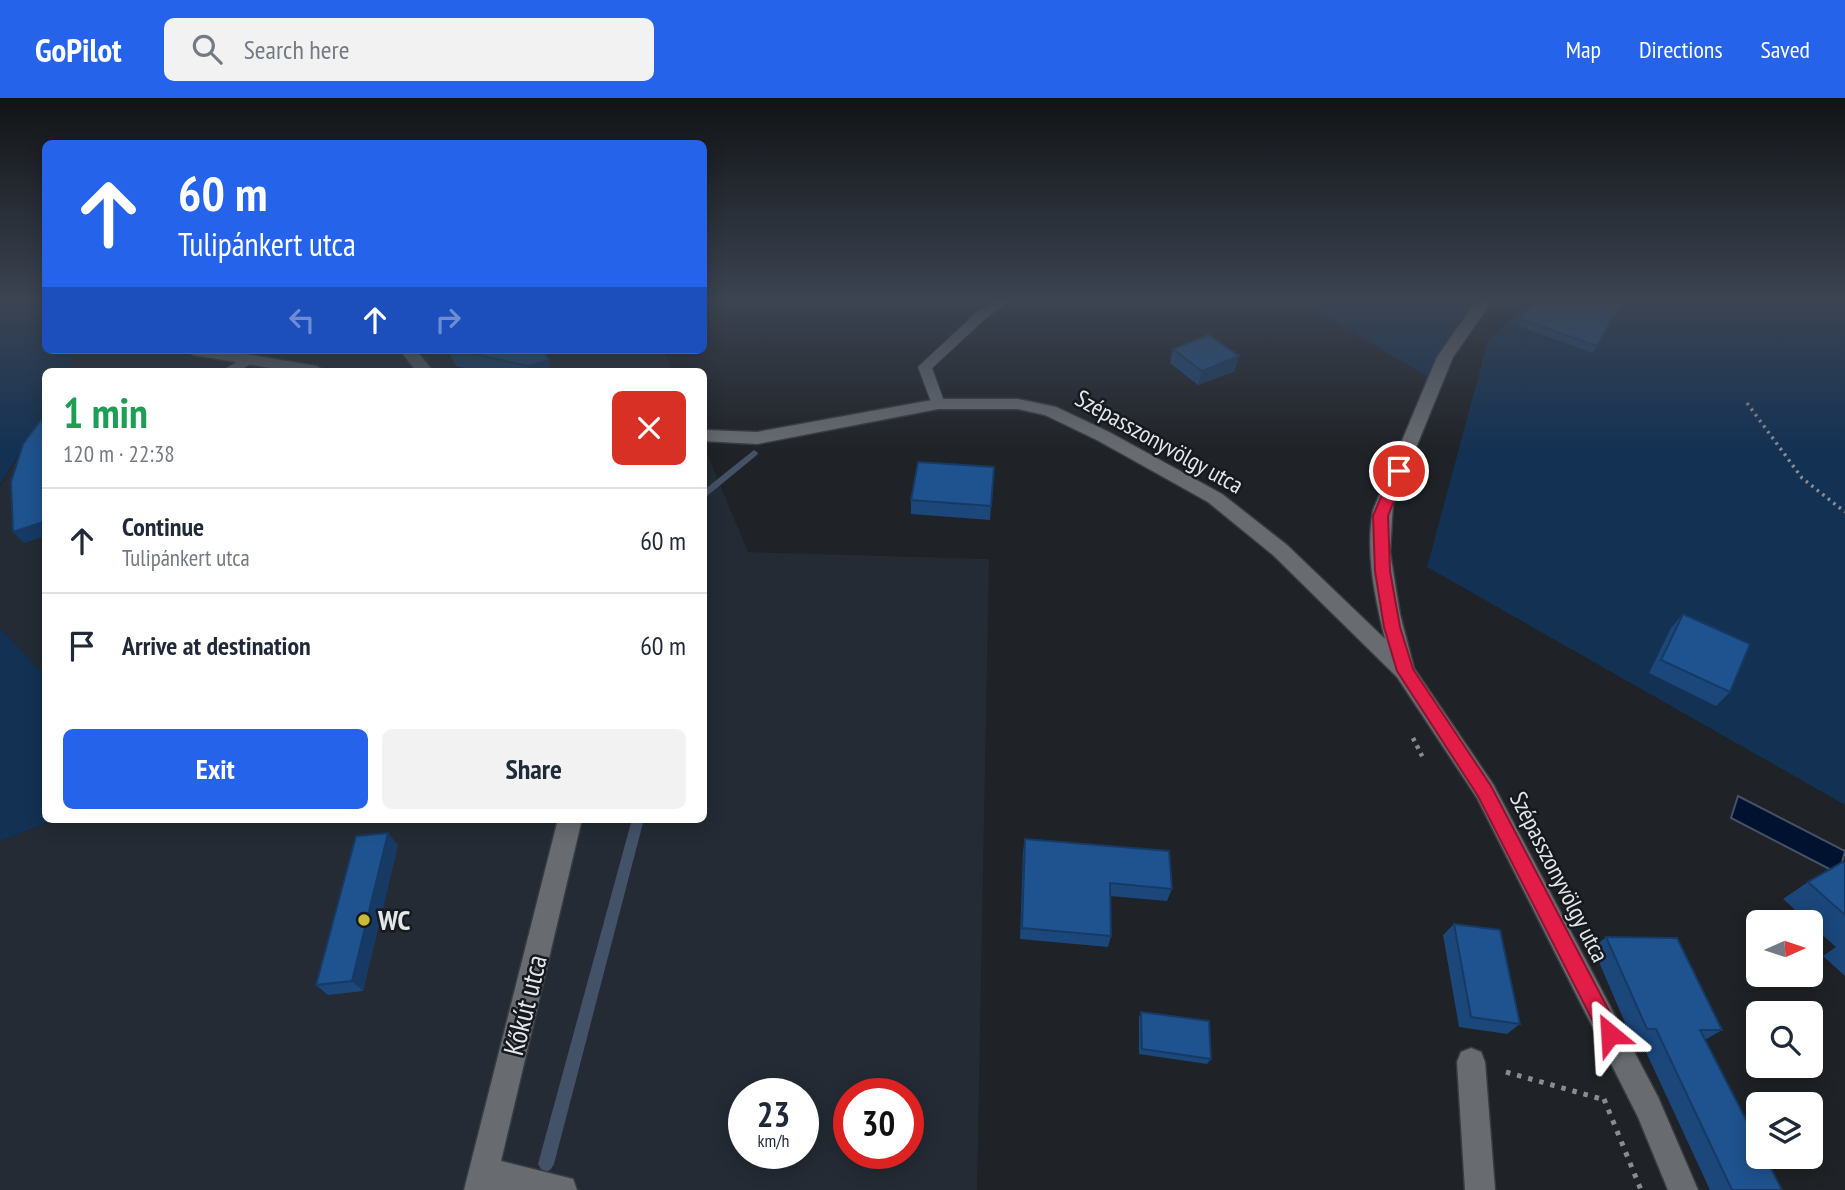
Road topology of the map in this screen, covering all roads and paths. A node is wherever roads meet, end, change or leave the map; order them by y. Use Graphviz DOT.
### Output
graph roads {
  1 [pos="946,351"];
  2 [pos="1451,351"];
  3 [pos="218,354"];
  4 [pos="411,354"];
  5 [pos="249,359"];
  6 [pos="233,368"];
  7 [pos="300,368"];
  8 [pos="423,368"];
  9 [pos="1747,403"];
  10 [pos="938,404"];
  11 [pos="707,436"];
  12 [pos="1845,512"];
  13 [pos="1405,671"];
  14 [pos="569,823"];
  15 [pos="1471,1062"];
  16 [pos="1604,1100"];
  17 [pos="482,1181"];
  18 [pos="562,1190"];
  19 [pos="1480,1190"];
  20 [pos="1683,1190"];
  1 -- 10 [label="lane"];
  2 -- 13 [label="street"];
  3 -- 5 [label="street"];
  4 -- 8 [label="street"];
  5 -- 6 [label="lane"];
  5 -- 7 [label="street"];
  9 -- 12 [label="path"];
  10 -- 11 [label="street, Szépasszonyvölgy utca"];
  10 -- 13 [label="street, Szépasszonyvölgy utca"];
  13 -- 20 [label="street, Szépasszonyvölgy utca"];
  14 -- 17 [label="street, Kőkút utca"];
  15 -- 16 [label="path"];
  15 -- 19 [label="street"];
  17 -- 18 [label="street"];
}
